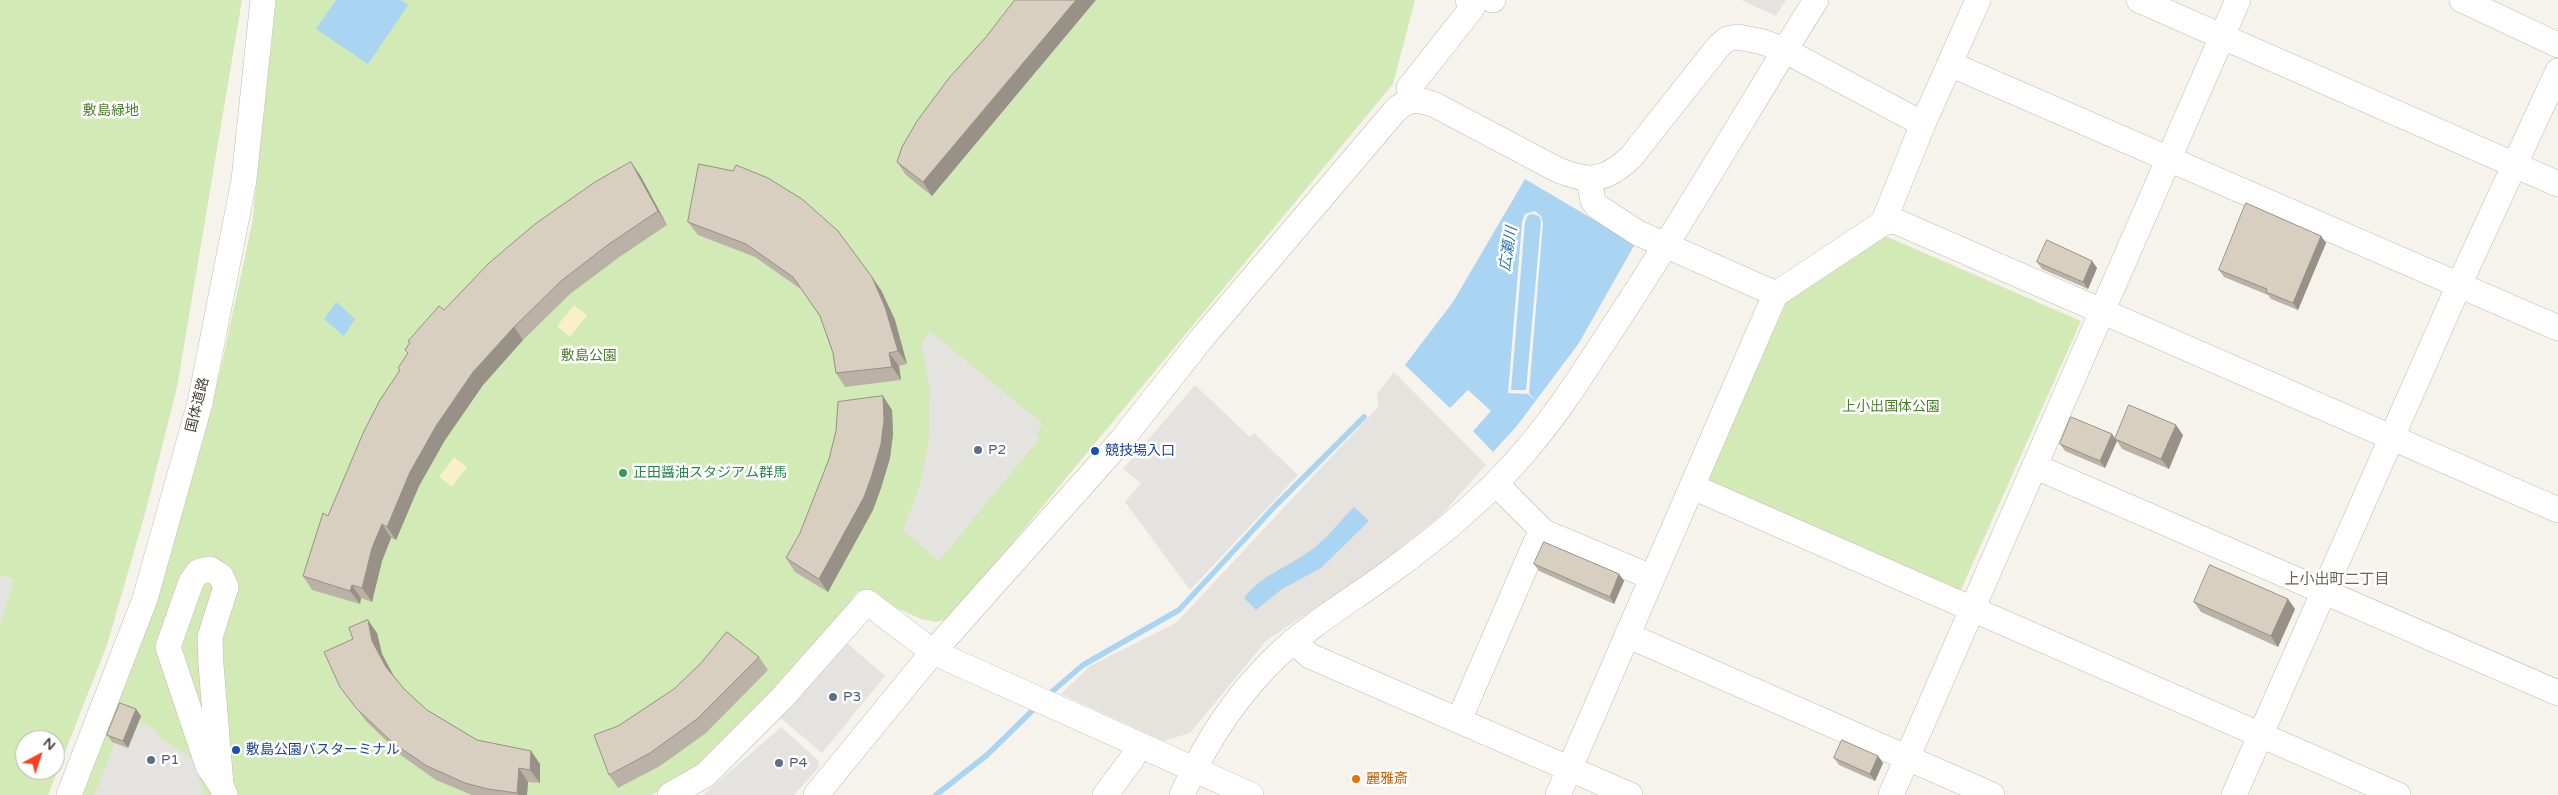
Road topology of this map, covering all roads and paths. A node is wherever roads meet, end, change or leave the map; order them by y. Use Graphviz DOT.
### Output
graph roads {
  1 [pos="263,0"];
  2 [pos="1816,0"];
  3 [pos="1978,0"];
  4 [pos="2139,0"];
  5 [pos="2238,0"];
  6 [pos="2462,0"];
  7 [pos="1484,2"];
  8 [pos="2222,37"];
  9 [pos="2558,45"];
  10 [pos="1784,50"];
  11 [pos="1950,64"];
  12 [pos="2558,71"];
  13 [pos="1409,88"];
  14 [pos="1923,124"];
  15 [pos="2170,159"];
  16 [pos="2514,165"];
  17 [pos="1589,180"];
  18 [pos="2558,184"];
  19 [pos="1884,223"];
  20 [pos="1667,246"];
  21 [pos="2459,285"];
  22 [pos="1776,294"];
  23 [pos="2102,313"];
  24 [pos="2558,328"];
  25 [pos="2391,438"];
  26 [pos="2034,466"];
  27 [pos="1496,484"];
  28 [pos="1693,487"];
  29 [pos="2558,510"];
  30 [pos="1544,532"];
  31 [pos="1651,577"];
  32 [pos="2324,591"];
  33 [pos="1973,609"];
  34 [pos="1627,635"];
  35 [pos="1293,642"];
  36 [pos="932,652"];
  37 [pos="2558,693"];
  38 [pos="1459,720"];
  39 [pos="2260,735"];
  40 [pos="1907,758"];
  41 [pos="1132,759"];
  42 [pos="1570,769"];
  43 [pos="1194,770"];
  44 [pos="223,790"];
  45 [pos="69,795"];
  46 [pos="670,795"];
  47 [pos="816,795"];
  48 [pos="1105,795"];
  49 [pos="1182,795"];
  50 [pos="1251,795"];
  51 [pos="1558,795"];
  52 [pos="1630,795"];
  53 [pos="1891,795"];
  54 [pos="1992,795"];
  55 [pos="2234,795"];
  56 [pos="2398,795"];
  1 -- 45 [label="street, 国体道路"];
  2 -- 10 [label="street"];
  3 -- 11 [label="street"];
  4 -- 8 [label="street"];
  5 -- 8 [label="street"];
  6 -- 9 [label="street"];
  7 -- 13 [label="street"];
  8 -- 15 [label="street"];
  8 -- 16 [label="street"];
  10 -- 14 [label="street"];
  10 -- 17 [label="street"];
  10 -- 20 [label="street"];
  11 -- 14 [label="street"];
  11 -- 15 [label="street"];
  12 -- 16 [label="street"];
  14 -- 19 [label="street"];
  15 -- 21 [label="street"];
  15 -- 23 [label="street"];
  16 -- 18 [label="street"];
  16 -- 21 [label="street"];
  17 -- 20 [label="street"];
  17 -- 36 [label="street"];
  19 -- 22 [label="street"];
  19 -- 23 [label="street"];
  20 -- 22 [label="street"];
  20 -- 27 [label="street"];
  21 -- 24 [label="street"];
  21 -- 25 [label="street"];
  22 -- 28 [label="street"];
  23 -- 25 [label="street"];
  23 -- 26 [label="street"];
  25 -- 29 [label="street"];
  25 -- 32 [label="street"];
  26 -- 32 [label="street"];
  26 -- 33 [label="street"];
  27 -- 30 [label="street"];
  27 -- 35 [label="street"];
  28 -- 31 [label="street"];
  28 -- 33 [label="street"];
  30 -- 31 [label="street"];
  30 -- 38 [label="street"];
  31 -- 34 [label="street"];
  32 -- 37 [label="street"];
  32 -- 39 [label="street"];
  33 -- 39 [label="street"];
  33 -- 40 [label="street"];
  34 -- 40 [label="street"];
  34 -- 42 [label="street"];
  35 -- 38 [label="street"];
  35 -- 43 [label="street"];
  36 -- 43 [label="street"];
  36 -- 46 [label="street"];
  36 -- 47 [label="street"];
  38 -- 42 [label="street"];
  39 -- 55 [label="street"];
  39 -- 56 [label="street"];
  40 -- 53 [label="street"];
  40 -- 54 [label="street"];
  41 -- 48 [label="street"];
  42 -- 51 [label="street"];
  42 -- 52 [label="street"];
  43 -- 49 [label="street"];
  43 -- 50 [label="street"];
  44 -- 44 [label="street"];
}
